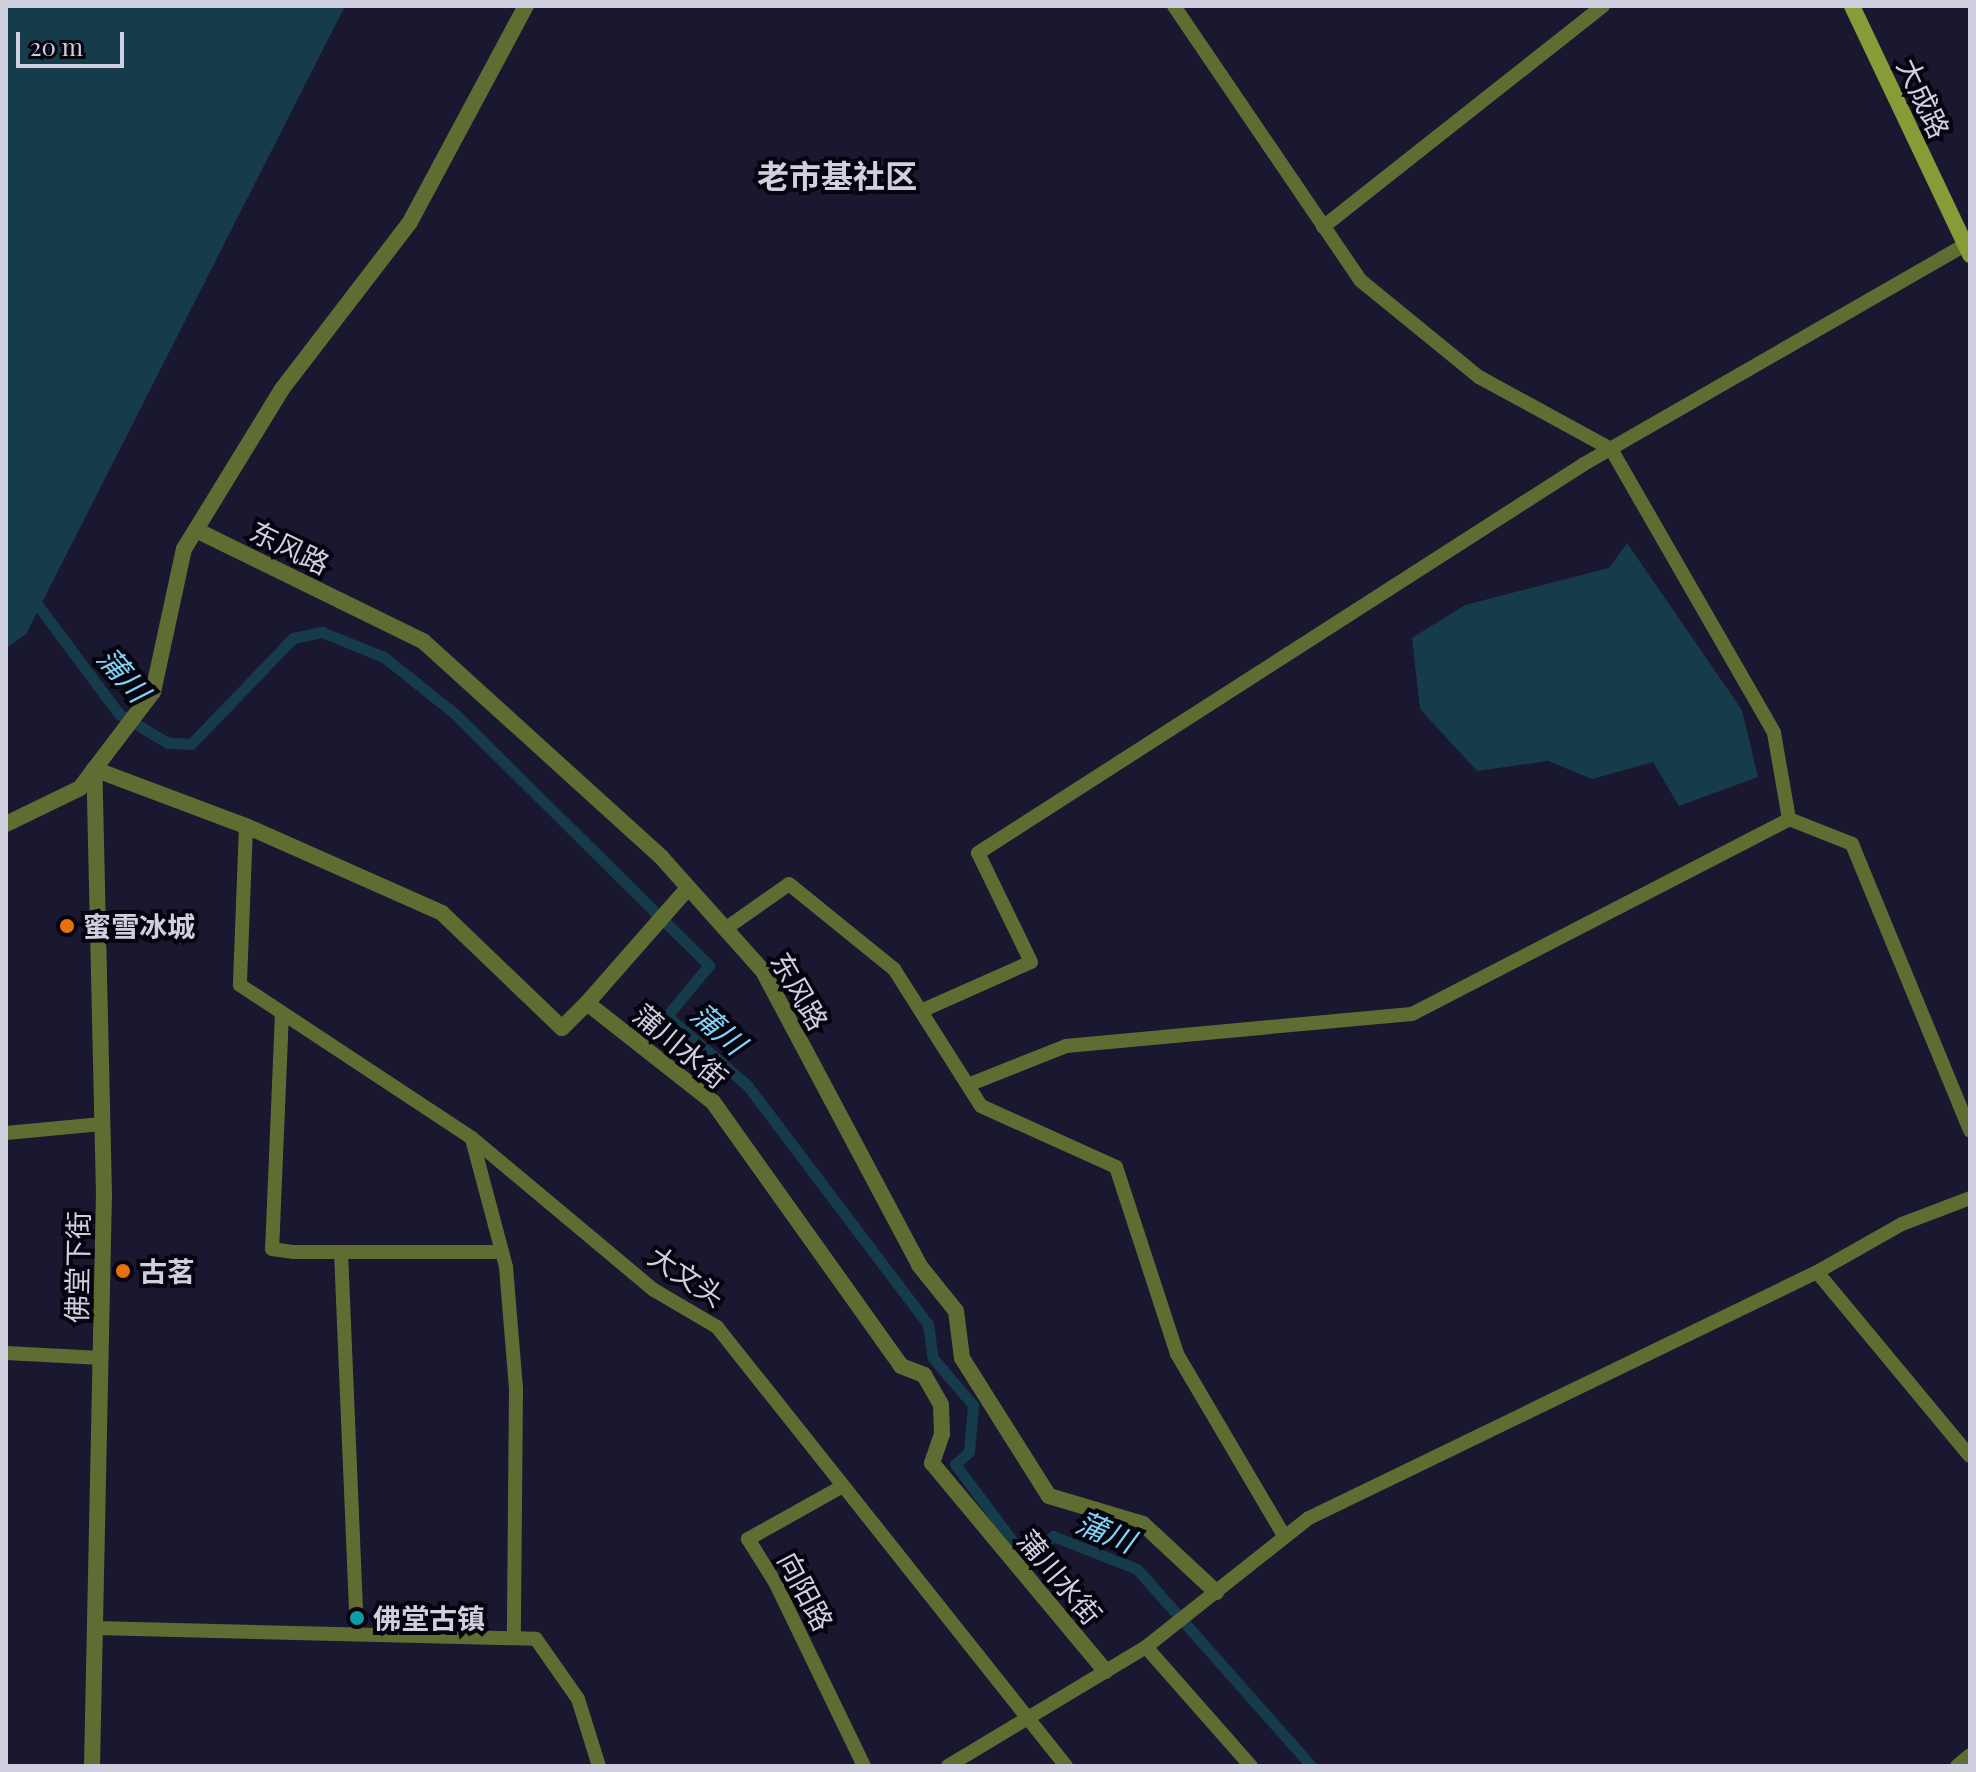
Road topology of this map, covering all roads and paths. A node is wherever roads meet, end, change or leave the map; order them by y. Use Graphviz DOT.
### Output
graph roads {
  1 [pos="526,6"];
  2 [pos="1174,6"];
  3 [pos="1603,6"];
  4 [pos="1852,6"];
  5 [pos="1323,227"];
  6 [pos="1968,250"];
  7 [pos="1611,449"];
  8 [pos="196,530"];
  9 [pos="94,769"];
  10 [pos="1789,819"];
  11 [pos="6,824"];
  12 [pos="246,826"];
  13 [pos="683,894"];
  14 [pos="725,929"];
  15 [pos="587,1003"];
  16 [pos="921,1011"];
  17 [pos="282,1013"];
  18 [pos="968,1085"];
  19 [pos="102,1124"];
  20 [pos="1970,1131"];
  21 [pos="6,1133"];
  22 [pos="472,1138"];
  23 [pos="1970,1198"];
  24 [pos="341,1252"];
  25 [pos="502,1252"];
  26 [pos="1817,1272"];
  27 [pos="6,1353"];
  28 [pos="101,1358"];
  29 [pos="1970,1456"];
  30 [pos="843,1486"];
  31 [pos="1285,1537"];
  32 [pos="1216,1592"];
  33 [pos="95,1628"];
  34 [pos="357,1634"];
  35 [pos="514,1638"];
  36 [pos="1146,1647"];
  37 [pos="1105,1671"];
  38 [pos="1028,1718"];
  39 [pos="1970,1755"];
  40 [pos="92,1766"];
  41 [pos="599,1766"];
  42 [pos="864,1766"];
  43 [pos="948,1766"];
  44 [pos="1066,1766"];
  45 [pos="1251,1766"];
  46 [pos="1957,1766"];
  1 -- 8 [label="street"];
  2 -- 5 [label="lane"];
  3 -- 5 [label="lane"];
  4 -- 6 [label="street, 大成路"];
  5 -- 7 [label="lane"];
  6 -- 7 [label="lane"];
  7 -- 10 [label="lane"];
  7 -- 16 [label="lane"];
  8 -- 9 [label="street"];
  8 -- 13 [label="street, 东风路"];
  9 -- 11 [label="street"];
  9 -- 12 [label="street"];
  9 -- 19 [label="street, 佛堂下街"];
  10 -- 18 [label="lane"];
  10 -- 20 [label="lane"];
  12 -- 15 [label="street"];
  12 -- 17 [label="lane, 大文头"];
  13 -- 14 [label="street, 东风路"];
  13 -- 15 [label="street"];
  14 -- 16 [label="lane"];
  14 -- 32 [label="street, 东风路"];
  15 -- 37 [label="street, 蒲川水街"];
  16 -- 18 [label="lane"];
  17 -- 22 [label="lane, 大文头"];
  17 -- 24 [label="lane"];
  18 -- 31 [label="lane"];
  19 -- 21 [label="lane"];
  19 -- 28 [label="street, 佛堂下街"];
  22 -- 25 [label="lane"];
  22 -- 30 [label="lane, 大文头"];
  23 -- 26 [label="lane"];
  24 -- 25 [label="lane"];
  24 -- 34 [label="lane"];
  25 -- 35 [label="lane"];
  26 -- 29 [label="lane"];
  26 -- 31 [label="lane"];
  27 -- 28 [label="lane"];
  28 -- 33 [label="street, 佛堂下街"];
  30 -- 38 [label="lane, 大文头"];
  30 -- 42 [label="lane, 向阳路"];
  31 -- 32 [label="lane"];
  32 -- 36 [label="lane"];
  33 -- 34 [label="lane"];
  33 -- 40 [label="street, 佛堂下街"];
  34 -- 35 [label="lane"];
  35 -- 41 [label="lane"];
  36 -- 37 [label="lane"];
  36 -- 45 [label="lane"];
  37 -- 38 [label="lane"];
  38 -- 43 [label="lane"];
  38 -- 44 [label="lane, 大文头"];
  39 -- 46 [label="lane"];
}
